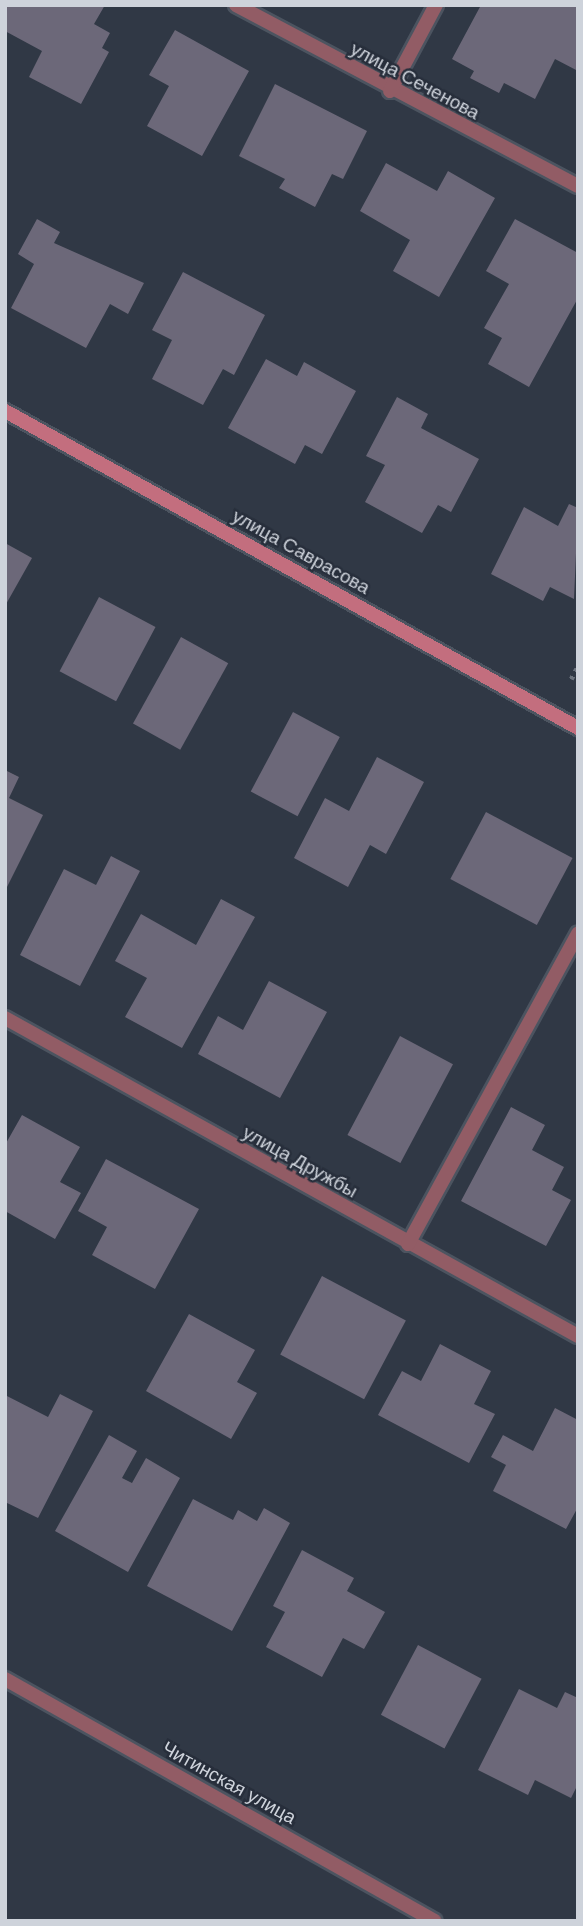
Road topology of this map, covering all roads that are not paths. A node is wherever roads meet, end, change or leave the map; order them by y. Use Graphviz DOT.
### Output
graph roads {
  1 [pos="236,5"];
  2 [pos="436,5"];
  3 [pos="390,91"];
  4 [pos="578,186"];
  5 [pos="5,411"];
  6 [pos="578,728"];
  7 [pos="578,933"];
  8 [pos="5,1018"];
  9 [pos="408,1244"];
  10 [pos="578,1336"];
  11 [pos="5,1679"];
  12 [pos="435,1921"];
  1 -- 3 [label="street, улица Сеченова"];
  2 -- 3 [label="street"];
  3 -- 4 [label="street, улица Сеченова"];
  5 -- 6 [label="street, улица Саврасова"];
  7 -- 9 [label="street"];
  8 -- 9 [label="street, улица Дружбы"];
  9 -- 10 [label="street, улица Дружбы"];
  11 -- 12 [label="street, Читинская улица"];
}
